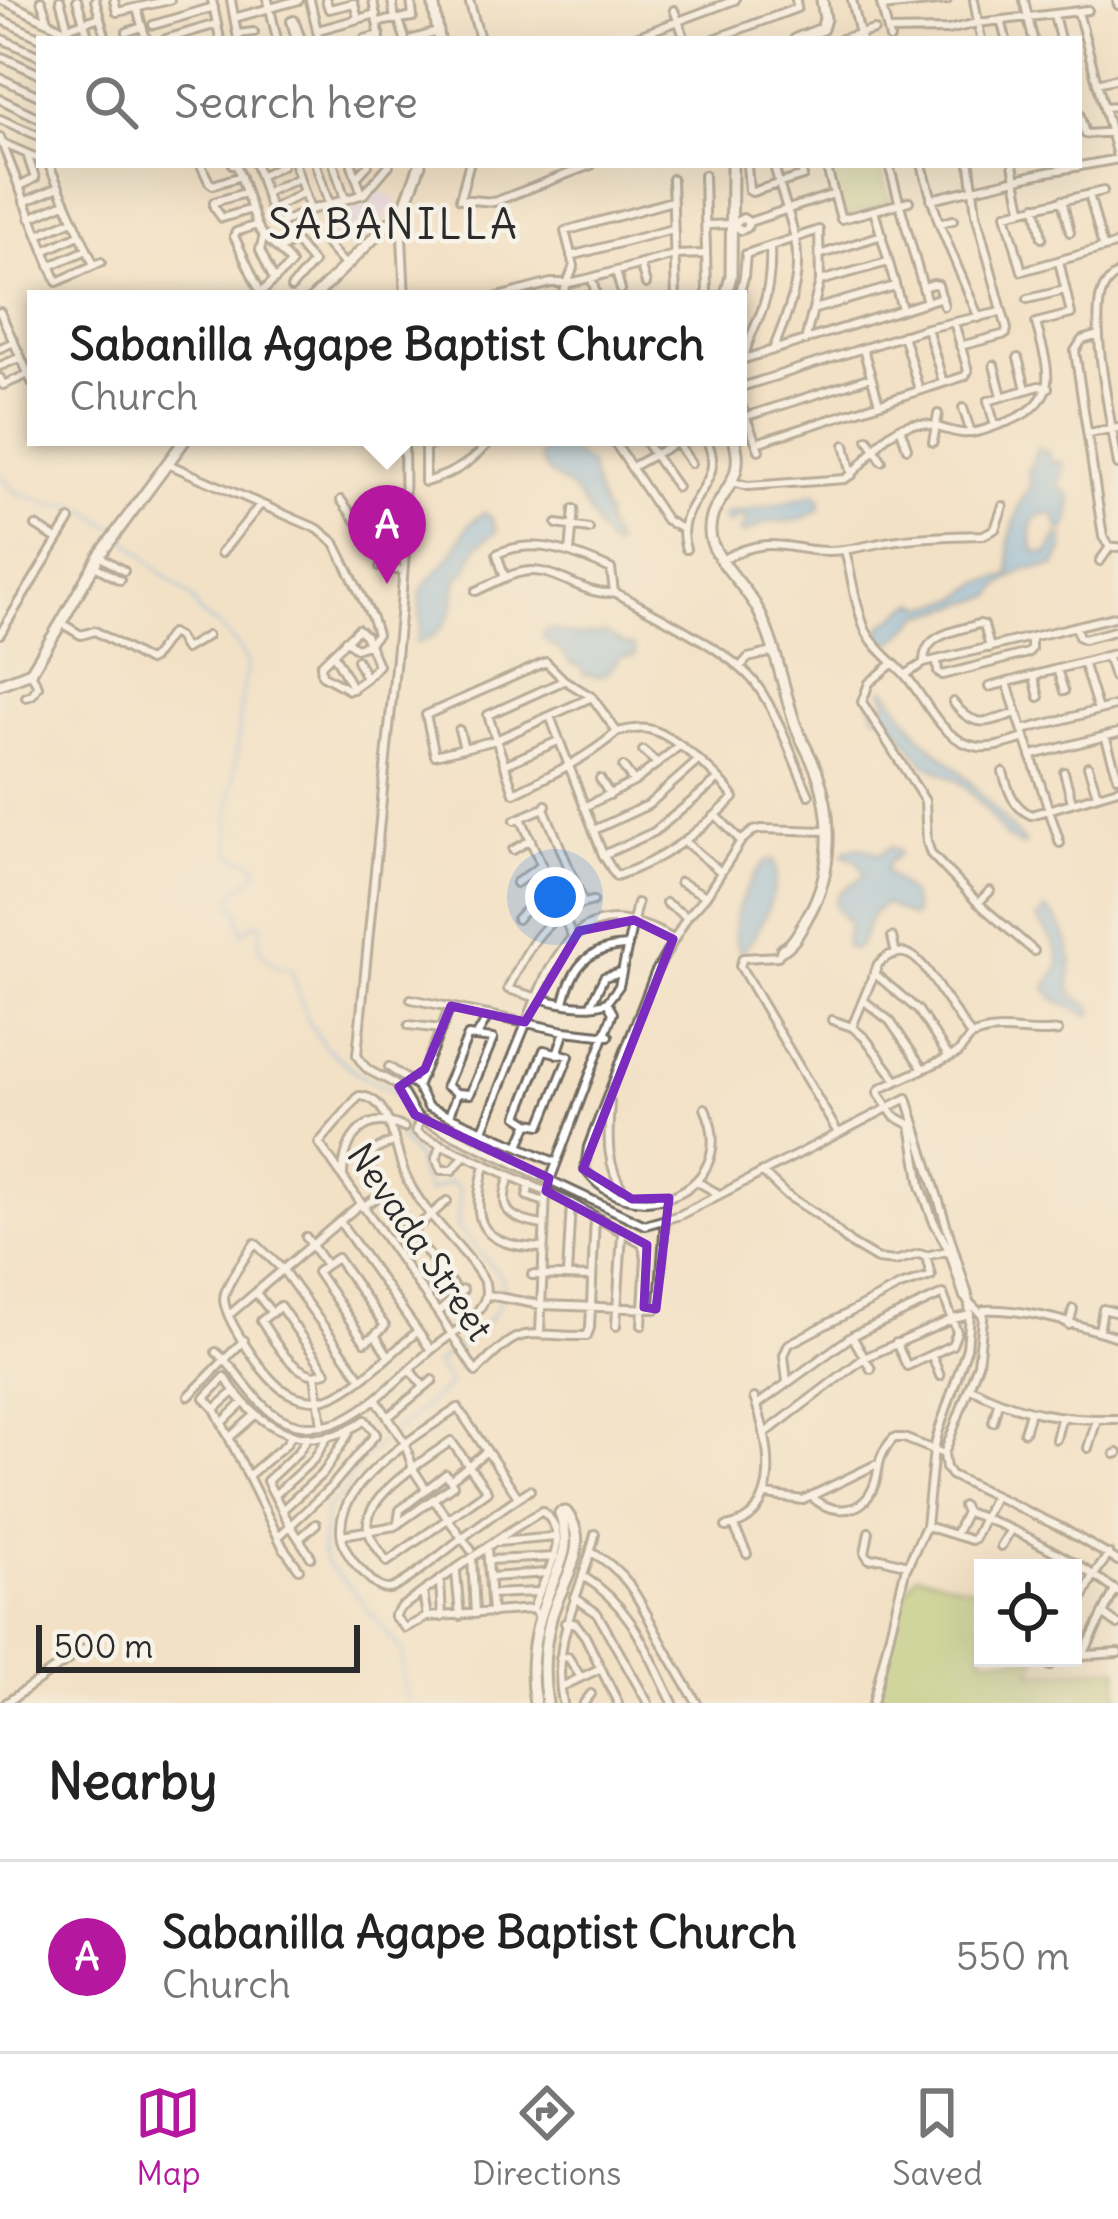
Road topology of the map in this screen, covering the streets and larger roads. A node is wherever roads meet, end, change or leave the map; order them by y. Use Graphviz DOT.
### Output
graph roads {
  1 [pos="23,0"];
  2 [pos="41,0"];
  3 [pos="60,0"];
  4 [pos="77,0"];
  5 [pos="95,0"];
  6 [pos="114,0"];
  7 [pos="168,0"];
  8 [pos="232,0"];
  9 [pos="299,0"];
  10 [pos="310,0"];
  11 [pos="326,0"];
  12 [pos="374,0"];
  13 [pos="392,0"];
  14 [pos="411,0"];
  15 [pos="434,0"];
  16 [pos="470,0"];
  17 [pos="735,0"];
  18 [pos="796,0"];
  19 [pos="825,0"];
  20 [pos="852,0"];
  21 [pos="946,0"];
  22 [pos="974,0"];
  23 [pos="1024,0"];
  24 [pos="7,2"];
  25 [pos="285,2"];
  26 [pos="881,3"];
  27 [pos="213,4"];
  28 [pos="269,4"];
  29 [pos="142,5"];
  30 [pos="674,10"];
  31 [pos="26,11"];
  32 [pos="1054,15"];
  33 [pos="100,17"];
  34 [pos="234,17"];
  35 [pos="1028,17"];
  36 [pos="358,18"];
  37 [pos="377,18"];
  38 [pos="3,20"];
  39 [pos="172,20"];
  40 [pos="397,20"];
  41 [pos="1001,20"];
  42 [pos="678,21"];
  43 [pos="48,22"];
  44 [pos="84,22"];
  45 [pos="977,23"];
  46 [pos="217,24"];
  47 [pos="153,25"];
  48 [pos="274,25"];
  49 [pos="142,27"];
  50 [pos="65,28"];
  51 [pos="874,30"];
  52 [pos="127,32"];
  53 [pos="319,34"];
  54 [pos="914,34"];
  55 [pos="938,34"];
  56 [pos="889,35"];
  57 [pos="37,36"];
  58 [pos="59,36"];
  59 [pos="69,36"];
  60 [pos="88,36"];
  61 [pos="105,36"];
  62 [pos="145,36"];
  63 [pos="176,36"];
  64 [pos="183,36"];
  65 [pos="219,36"];
  66 [pos="237,36"];
  67 [pos="276,36"];
  68 [pos="297,36"];
  69 [pos="380,36"];
  70 [pos="407,36"];
  71 [pos="438,36"];
  72 [pos="478,36"];
  73 [pos="638,36"];
  74 [pos="684,36"];
  75 [pos="722,36"];
  76 [pos="804,36"];
  77 [pos="817,36"];
  78 [pos="861,36"];
  79 [pos="980,36"];
  80 [pos="1005,36"];
  81 [pos="1032,36"];
  82 [pos="1059,36"];
  83 [pos="0,37"];
  84 [pos="36,55"];
  85 [pos="0,56"];
  86 [pos="1101,56"];
  87 [pos="1091,59"];
  88 [pos="36,72"];
  89 [pos="0,77"];
  90 [pos="1118,78"];
  91 [pos="36,79"];
  92 [pos="1097,83"];
  93 [pos="30,91"];
  94 [pos="36,94"];
  95 [pos="0,99"];
  96 [pos="1118,106"];
  97 [pos="1104,107"];
  98 [pos="36,117"];
  99 [pos="0,119"];
  100 [pos="1082,126"];
  101 [pos="1114,133"];
  102 [pos="36,135"];
  103 [pos="1,140"];
  104 [pos="27,153"];
  105 [pos="36,158"];
  106 [pos="1118,159"];
  107 [pos="1082,164"];
  108 [pos="50,168"];
  109 [pos="202,168"];
  110 [pos="237,168"];
  111 [pos="257,168"];
  112 [pos="276,168"];
  113 [pos="299,168"];
  114 [pos="317,168"];
  115 [pos="335,168"];
  116 [pos="353,168"];
  117 [pos="365,168"];
  118 [pos="386,168"];
  119 [pos="419,168"];
  120 [pos="468,168"];
  121 [pos="582,168"];
  122 [pos="735,168"];
  123 [pos="747,168"];
  124 [pos="775,168"];
  125 [pos="801,168"];
  126 [pos="827,168"];
  127 [pos="890,168"];
  128 [pos="923,168"];
  129 [pos="970,168"];
  130 [pos="1014,168"];
  131 [pos="1041,169"];
  132 [pos="241,176"];
  133 [pos="260,176"];
  134 [pos="704,176"];
  135 [pos="299,178"];
  136 [pos="356,178"];
  137 [pos="672,179"];
  138 [pos="1016,179"];
  139 [pos="778,184"];
  140 [pos="19,187"];
  141 [pos="59,187"];
  142 [pos="973,190"];
  143 [pos="1103,191"];
  144 [pos="245,193"];
  145 [pos="266,193"];
  146 [pos="304,193"];
  147 [pos="362,194"];
  148 [pos="834,194"];
  149 [pos="1089,194"];
  150 [pos="345,199"];
  151 [pos="931,199"];
  152 [pos="1062,200"];
  153 [pos="672,201"];
  154 [pos="909,201"];
  155 [pos="24,202"];
  156 [pos="66,202"];
  157 [pos="328,203"];
  158 [pos="899,203"];
  159 [pos="1035,206"];
  160 [pos="1022,208"];
  161 [pos="252,209"];
  162 [pos="270,210"];
  163 [pos="310,210"];
  164 [pos="786,210"];
  165 [pos="874,210"];
  166 [pos="401,216"];
  167 [pos="31,218"];
  168 [pos="1111,219"];
  169 [pos="74,220"];
  170 [pos="953,220"];
  171 [pos="939,223"];
  172 [pos="1097,223"];
  173 [pos="735,224"];
  174 [pos="257,225"];
  175 [pos="707,225"];
  176 [pos="673,228"];
  177 [pos="918,229"];
  178 [pos="907,232"];
  179 [pos="1070,232"];
  180 [pos="80,234"];
  181 [pos="38,235"];
  182 [pos="882,236"];
  183 [pos="263,238"];
  184 [pos="1042,238"];
  185 [pos="795,240"];
  186 [pos="324,242"];
  187 [pos="1118,244"];
  188 [pos="960,245"];
  189 [pos="1102,247"];
  190 [pos="770,248"];
  191 [pos="950,248"];
  192 [pos="281,249"];
  193 [pos="44,250"];
  194 [pos="87,250"];
  195 [pos="706,254"];
  196 [pos="822,254"];
  197 [pos="674,255"];
  198 [pos="571,256"];
  199 [pos="928,256"];
  200 [pos="915,260"];
  201 [pos="1059,261"];
  202 [pos="889,262"];
  203 [pos="640,264"];
  204 [pos="50,266"];
  205 [pos="346,266"];
  206 [pos="616,271"];
  207 [pos="1118,274"];
  208 [pos="591,278"];
  209 [pos="274,280"];
  210 [pos="1094,280"];
  211 [pos="820,281"];
  212 [pos="568,283"];
  213 [pos="646,284"];
  214 [pos="1105,285"];
  215 [pos="537,286"];
  216 [pos="895,286"];
  217 [pos="923,287"];
  218 [pos="292,288"];
  219 [pos="259,290"];
  220 [pos="266,290"];
  221 [pos="321,290"];
  222 [pos="405,290"];
  223 [pos="525,290"];
  224 [pos="535,290"];
  225 [pos="565,290"];
  226 [pos="594,290"];
  227 [pos="620,290"];
  228 [pos="676,290"];
  229 [pos="707,290"];
  230 [pos="733,290"];
  231 [pos="736,290"];
  232 [pos="1066,290"];
  233 [pos="1028,299"];
  234 [pos="927,302"];
  235 [pos="814,309"];
  236 [pos="902,309"];
  237 [pos="0,312"];
  238 [pos="1001,312"];
  239 [pos="979,318"];
  240 [pos="954,322"];
  241 [pos="3,328"];
  242 [pos="927,328"];
  243 [pos="903,335"];
  244 [pos="1099,335"];
  245 [pos="805,340"];
  246 [pos="14,342"];
  247 [pos="747,343"];
  248 [pos="960,346"];
  249 [pos="0,348"];
  250 [pos="862,349"];
  251 [pos="773,350"];
  252 [pos="21,357"];
  253 [pos="747,358"];
  254 [pos="1018,358"];
  255 [pos="994,365"];
  256 [pos="0,366"];
  257 [pos="27,370"];
  258 [pos="27,375"];
  259 [pos="871,376"];
  260 [pos="0,378"];
  261 [pos="944,383"];
  262 [pos="747,385"];
  263 [pos="1048,388"];
  264 [pos="1027,390"];
  265 [pos="919,391"];
  266 [pos="1003,397"];
  267 [pos="879,403"];
  268 [pos="963,408"];
  269 [pos="938,414"];
  270 [pos="747,416"];
  271 [pos="936,426"];
  272 [pos="995,426"];
  273 [pos="747,427"];
  274 [pos="900,427"];
  275 [pos="1115,429"];
  276 [pos="971,433"];
  277 [pos="1088,433"];
  278 [pos="868,439"];
  279 [pos="933,442"];
  280 [pos="845,445"];
  281 [pos="181,446"];
  282 [pos="404,446"];
  283 [pos="428,446"];
  284 [pos="486,446"];
  285 [pos="618,446"];
  286 [pos="648,446"];
  287 [pos="666,446"];
  288 [pos="679,446"];
  289 [pos="710,446"];
  290 [pos="734,446"];
  291 [pos="424,448"];
  292 [pos="907,448"];
  293 [pos="875,449"];
  294 [pos="654,454"];
  295 [pos="882,461"];
  296 [pos="691,463"];
  297 [pos="168,464"];
  298 [pos="1118,465"];
  299 [pos="632,466"];
  300 [pos="852,475"];
  301 [pos="731,481"];
  302 [pos="780,482"];
  303 [pos="676,488"];
  304 [pos="781,495"];
  305 [pos="341,500"];
  306 [pos="260,505"];
  307 [pos="1004,506"];
  308 [pos="574,508"];
  309 [pos="962,519"];
  310 [pos="70,520"];
  311 [pos="557,524"];
  312 [pos="924,525"];
  313 [pos="36,526"];
  314 [pos="573,526"];
  315 [pos="589,529"];
  316 [pos="682,529"];
  317 [pos="962,535"];
  318 [pos="924,538"];
  319 [pos="57,539"];
  320 [pos="1114,547"];
  321 [pos="686,549"];
  322 [pos="845,550"];
  323 [pos="404,552"];
  324 [pos="570,552"];
  325 [pos="221,553"];
  326 [pos="96,560"];
  327 [pos="721,561"];
  328 [pos="1100,561"];
  329 [pos="380,567"];
  330 [pos="124,571"];
  331 [pos="403,571"];
  332 [pos="505,578"];
  333 [pos="119,580"];
  334 [pos="476,591"];
  335 [pos="614,592"];
  336 [pos="1118,616"];
  337 [pos="62,623"];
  338 [pos="1076,627"];
  339 [pos="1118,630"];
  340 [pos="0,634"];
  341 [pos="207,636"];
  342 [pos="1031,639"];
  343 [pos="345,640"];
  344 [pos="368,644"];
  345 [pos="990,648"];
  346 [pos="333,652"];
  347 [pos="771,652"];
  348 [pos="1118,653"];
  349 [pos="1108,656"];
  350 [pos="357,660"];
  351 [pos="937,662"];
  352 [pos="1082,662"];
  353 [pos="924,663"];
  354 [pos="892,664"];
  355 [pos="740,667"];
  356 [pos="1058,669"];
  357 [pos="31,672"];
  358 [pos="905,675"];
  359 [pos="1033,676"];
  360 [pos="1114,677"];
  361 [pos="366,678"];
  362 [pos="564,680"];
  363 [pos="1007,683"];
  364 [pos="0,686"];
  365 [pos="989,687"];
  366 [pos="352,689"];
  367 [pos="1064,691"];
  368 [pos="6,696"];
  369 [pos="26,697"];
  370 [pos="592,697"];
  371 [pos="1039,697"];
  372 [pos="952,702"];
  373 [pos="1118,705"];
  374 [pos="1098,710"];
  375 [pos="1017,713"];
  376 [pos="550,716"];
  377 [pos="459,730"];
  378 [pos="617,732"];
  379 [pos="1118,733"];
  380 [pos="1024,734"];
  381 [pos="1106,736"];
  382 [pos="496,740"];
  383 [pos="559,741"];
  384 [pos="679,746"];
  385 [pos="464,748"];
  386 [pos="644,751"];
  387 [pos="1032,755"];
  388 [pos="699,760"];
  389 [pos="658,764"];
  390 [pos="503,765"];
  391 [pos="1088,766"];
  392 [pos="622,767"];
  393 [pos="568,768"];
  394 [pos="1003,772"];
  395 [pos="1064,772"];
  396 [pos="1118,777"];
  397 [pos="600,779"];
  398 [pos="719,779"];
  399 [pos="634,782"];
  400 [pos="1118,789"];
  401 [pos="809,794"];
  402 [pos="1097,794"];
  403 [pos="610,795"];
  404 [pos="1072,802"];
  405 [pos="584,807"];
  406 [pos="1048,810"];
  407 [pos="716,815"];
  408 [pos="593,830"];
  409 [pos="825,831"];
  410 [pos="531,839"];
  411 [pos="686,841"];
  412 [pos="741,841"];
  413 [pos="1060,844"];
  414 [pos="513,850"];
  415 [pos="948,853"];
  416 [pos="603,855"];
  417 [pos="938,861"];
  418 [pos="542,865"];
  419 [pos="722,870"];
  420 [pos="971,874"];
  421 [pos="680,882"];
  422 [pos="516,883"];
  423 [pos="960,885"];
  424 [pos="552,889"];
  425 [pos="990,891"];
  426 [pos="706,896"];
  427 [pos="637,903"];
  428 [pos="666,903"];
  429 [pos="978,903"];
  430 [pos="562,912"];
  431 [pos="1008,915"];
  432 [pos="687,917"];
  433 [pos="517,919"];
  434 [pos="634,920"];
  435 [pos="1000,923"];
  436 [pos="572,936"];
  437 [pos="892,937"];
  438 [pos="673,939"];
  439 [pos="628,946"];
  440 [pos="783,947"];
  441 [pos="1034,951"];
  442 [pos="896,954"];
  443 [pos="650,956"];
  444 [pos="660,963"];
  445 [pos="622,972"];
  446 [pos="874,973"];
  447 [pos="536,997"];
  448 [pos="411,999"];
  449 [pos="862,999"];
  450 [pos="609,1001"];
  451 [pos="564,1002"];
  452 [pos="451,1006"];
  453 [pos="590,1006"];
  454 [pos="488,1015"];
  455 [pos="832,1020"];
  456 [pos="526,1022"];
  457 [pos="409,1025"];
  458 [pos="851,1027"];
  459 [pos="441,1029"];
  460 [pos="565,1030"];
  461 [pos="1058,1031"];
  462 [pos="470,1034"];
  463 [pos="971,1036"];
  464 [pos="606,1037"];
  465 [pos="556,1054"];
  466 [pos="950,1057"];
  467 [pos="389,1067"];
  468 [pos="923,1069"];
  469 [pos="408,1081"];
  470 [pos="897,1081"];
  471 [pos="399,1087"];
  472 [pos="417,1087"];
  473 [pos="610,1092"];
  474 [pos="457,1093"];
  475 [pos="887,1106"];
  476 [pos="705,1108"];
  477 [pos="449,1115"];
  478 [pos="420,1119"];
  479 [pos="388,1120"];
  480 [pos="529,1123"];
  481 [pos="404,1128"];
  482 [pos="484,1130"];
  483 [pos="838,1133"];
  484 [pos="393,1142"];
  485 [pos="441,1144"];
  486 [pos="519,1145"];
  487 [pos="464,1156"];
  488 [pos="555,1162"];
  489 [pos="486,1165"];
  490 [pos="762,1172"];
  491 [pos="511,1175"];
  492 [pos="343,1178"];
  493 [pos="549,1178"];
  494 [pos="696,1181"];
  495 [pos="530,1184"];
  496 [pos="546,1191"];
  497 [pos="385,1192"];
  498 [pos="719,1194"];
  499 [pos="669,1198"];
  500 [pos="632,1199"];
  501 [pos="447,1201"];
  502 [pos="545,1202"];
  503 [pos="571,1203"];
  504 [pos="361,1206"];
  505 [pos="428,1215"];
  506 [pos="595,1216"];
  507 [pos="669,1218"];
  508 [pos="340,1222"];
  509 [pos="543,1225"];
  510 [pos="411,1232"];
  511 [pos="622,1233"];
  512 [pos="309,1241"];
  513 [pos="542,1248"];
  514 [pos="949,1250"];
  515 [pos="926,1256"];
  516 [pos="326,1265"];
  517 [pos="283,1270"];
  518 [pos="542,1274"];
  519 [pos="532,1275"];
  520 [pos="567,1276"];
  521 [pos="592,1276"];
  522 [pos="256,1293"];
  523 [pos="487,1295"];
  524 [pos="969,1304"];
  525 [pos="541,1305"];
  526 [pos="591,1305"];
  527 [pos="616,1306"];
  528 [pos="644,1307"];
  529 [pos="1046,1307"];
  530 [pos="1073,1309"];
  531 [pos="272,1313"];
  532 [pos="438,1313"];
  533 [pos="1118,1313"];
  534 [pos="229,1315"];
  535 [pos="970,1315"];
  536 [pos="982,1316"];
  537 [pos="1043,1317"];
  538 [pos="953,1319"];
  539 [pos="643,1325"];
  540 [pos="1069,1325"];
  541 [pos="616,1326"];
  542 [pos="417,1332"];
  543 [pos="1099,1332"];
  544 [pos="540,1333"];
  545 [pos="450,1334"];
  546 [pos="375,1335"];
  547 [pos="852,1336"];
  548 [pos="1118,1337"];
  549 [pos="244,1340"];
  550 [pos="896,1343"];
  551 [pos="431,1350"];
  552 [pos="216,1352"];
  553 [pos="388,1354"];
  554 [pos="932,1356"];
  555 [pos="864,1358"];
  556 [pos="226,1359"];
  557 [pos="410,1369"];
  558 [pos="871,1369"];
  559 [pos="315,1375"];
  560 [pos="940,1376"];
  561 [pos="361,1378"];
  562 [pos="838,1378"];
  563 [pos="433,1381"];
  564 [pos="787,1382"];
  565 [pos="424,1387"];
  566 [pos="970,1388"];
  567 [pos="848,1389"];
  568 [pos="234,1391"];
  569 [pos="189,1396"];
  570 [pos="376,1399"];
  571 [pos="319,1400"];
  572 [pos="808,1400"];
  573 [pos="999,1402"];
  574 [pos="243,1403"];
  575 [pos="215,1409"];
  576 [pos="1030,1411"];
  577 [pos="817,1412"];
  578 [pos="255,1415"];
  579 [pos="276,1415"];
  580 [pos="388,1417"];
  581 [pos="1061,1418"];
  582 [pos="782,1419"];
  583 [pos="1096,1419"];
  584 [pos="1118,1419"];
  585 [pos="993,1422"];
  586 [pos="222,1424"];
  587 [pos="322,1425"];
  588 [pos="271,1426"];
  589 [pos="351,1430"];
  590 [pos="791,1431"];
  591 [pos="1024,1432"];
  592 [pos="292,1434"];
  593 [pos="764,1435"];
  594 [pos="328,1436"];
  595 [pos="308,1437"];
  596 [pos="230,1438"];
  597 [pos="1056,1439"];
  598 [pos="405,1443"];
  599 [pos="1088,1448"];
  600 [pos="934,1449"];
  601 [pos="487,1451"];
  602 [pos="944,1454"];
  603 [pos="877,1464"];
  604 [pos="469,1466"];
  605 [pos="412,1469"];
  606 [pos="248,1476"];
  607 [pos="452,1482"];
  608 [pos="426,1489"];
  609 [pos="530,1490"];
  610 [pos="275,1495"];
  611 [pos="767,1496"];
  612 [pos="811,1496"];
  613 [pos="994,1496"];
  614 [pos="518,1497"];
  615 [pos="434,1500"];
  616 [pos="860,1504"];
  617 [pos="282,1510"];
  618 [pos="866,1514"];
  619 [pos="984,1519"];
  620 [pos="448,1520"];
  621 [pos="398,1523"];
  622 [pos="316,1524"];
  623 [pos="290,1525"];
  624 [pos="926,1526"];
  625 [pos="369,1531"];
  626 [pos="1010,1531"];
  627 [pos="869,1532"];
  628 [pos="596,1534"];
  629 [pos="342,1535"];
  630 [pos="955,1535"];
  631 [pos="278,1537"];
  632 [pos="557,1537"];
  633 [pos="463,1538"];
  634 [pos="298,1539"];
  635 [pos="1033,1542"];
  636 [pos="490,1545"];
  637 [pos="1001,1546"];
  638 [pos="591,1552"];
  639 [pos="472,1554"];
  640 [pos="561,1554"];
  641 [pos="747,1554"];
  642 [pos="1027,1554"];
  643 [pos="1109,1554"];
  644 [pos="311,1558"];
  645 [pos="489,1560"];
  646 [pos="1118,1561"];
  647 [pos="908,1565"];
  648 [pos="299,1569"];
  649 [pos="456,1570"];
  650 [pos="546,1573"];
  651 [pos="1094,1575"];
  652 [pos="582,1576"];
  653 [pos="491,1577"];
  654 [pos="440,1581"];
  655 [pos="1117,1591"];
  656 [pos="538,1592"];
  657 [pos="423,1593"];
  658 [pos="491,1594"];
  659 [pos="574,1597"];
  660 [pos="1082,1600"];
  661 [pos="532,1609"];
  662 [pos="492,1613"];
  663 [pos="476,1614"];
  664 [pos="1103,1614"];
  665 [pos="460,1616"];
  666 [pos="427,1617"];
  667 [pos="442,1617"];
  668 [pos="539,1622"];
  669 [pos="566,1623"];
  670 [pos="1118,1625"];
  671 [pos="84,1649"];
  672 [pos="1118,1653"];
  673 [pos="1083,1655"];
  674 [pos="560,1658"];
  675 [pos="601,1668"];
  676 [pos="580,1676"];
  677 [pos="560,1688"];
  678 [pos="591,1694"];
  679 [pos="6,1703"];
  680 [pos="535,1703"];
  681 [pos="547,1703"];
  682 [pos="562,1703"];
  683 [pos="584,1703"];
  684 [pos="618,1703"];
  685 [pos="648,1703"];
  686 [pos="673,1703"];
  687 [pos="697,1703"];
  688 [pos="873,1703"];
  1 -- 31 [label="street"];
  2 -- 43 [label="street"];
  3 -- 50 [label="street"];
  4 -- 44 [label="street"];
  5 -- 33 [label="street"];
  6 -- 29 [label="street"];
  7 -- 29 [label="street"];
  7 -- 39 [label="street"];
  8 -- 34 [label="street"];
  9 -- 25 [label="street"];
  10 -- 53 [label="street"];
  11 -- 36 [label="street"];
  12 -- 37 [label="street"];
  13 -- 40 [label="street"];
  14 -- 40 [label="street"];
  15 -- 71 [label="street"];
  16 -- 72 [label="street"];
  17 -- 42 [label="street"];
  18 -- 75 [label="street"];
  19 -- 76 [label="street"];
  19 -- 77 [label="street"];
  20 -- 78 [label="street"];
  21 -- 26 [label="street"];
  22 -- 45 [label="street"];
  23 -- 35 [label="street"];
  24 -- 31 [label="street"];
  24 -- 38 [label="street"];
  25 -- 28 [label="street"];
  26 -- 56 [label="street"];
  27 -- 39 [label="street"];
  27 -- 46 [label="street"];
  28 -- 34 [label="street"];
  28 -- 48 [label="street"];
  29 -- 49 [label="street"];
  30 -- 42 [label="street"];
  31 -- 43 [label="street"];
  32 -- 35 [label="street"];
  32 -- 82 [label="street"];
  32 -- 87 [label="street"];
  33 -- 44 [label="street"];
  33 -- 61 [label="street"];
  34 -- 66 [label="street"];
  35 -- 41 [label="street"];
  35 -- 81 [label="street"];
  36 -- 37 [label="street"];
  36 -- 53 [label="street"];
  37 -- 40 [label="street"];
  37 -- 69 [label="street"];
  38 -- 57 [label="street"];
  38 -- 83 [label="street"];
  39 -- 47 [label="street"];
  39 -- 63 [label="street"];
  40 -- 70 [label="street"];
  41 -- 45 [label="street"];
  41 -- 80 [label="street"];
  42 -- 73 [label="street"];
  42 -- 74 [label="street"];
  43 -- 50 [label="street"];
  44 -- 50 [label="street"];
  44 -- 60 [label="street"];
  45 -- 55 [label="street"];
  45 -- 79 [label="street"];
  46 -- 64 [label="street"];
  46 -- 65 [label="street"];
  48 -- 67 [label="street"];
  48 -- 68 [label="street"];
  49 -- 52 [label="street"];
  49 -- 62 [label="street"];
  50 -- 58 [label="street"];
  50 -- 59 [label="street"];
  51 -- 78 [label="street"];
  54 -- 55 [label="street"];
  54 -- 56 [label="street"];
  83 -- 84 [label="street"];
  85 -- 88 [label="street"];
  86 -- 87 [label="street"];
  87 -- 92 [label="street"];
  89 -- 93 [label="street"];
  90 -- 92 [label="street"];
  91 -- 93 [label="street"];
  92 -- 97 [label="street"];
  93 -- 94 [label="street"];
  95 -- 98 [label="street"];
  96 -- 97 [label="street"];
  97 -- 101 [label="street"];
  99 -- 102 [label="street"];
  100 -- 101 [label="street"];
  101 -- 106 [label="street"];
  103 -- 104 [label="street"];
  103 -- 140 [label="street"];
  104 -- 105 [label="street"];
  104 -- 140 [label="street"];
  106 -- 107 [label="street"];
  108 -- 141 [label="street"];
  109 -- 132 [label="street"];
  110 -- 132 [label="street"];
  111 -- 133 [label="street"];
  112 -- 133 [label="street"];
  113 -- 135 [label="street"];
  114 -- 157 [label="street"];
  115 -- 150 [label="street"];
  116 -- 136 [label="street"];
  117 -- 136 [label="street"];
  118 -- 147 [label="street"];
  119 -- 166 [label="street"];
  120 -- 121 [label="street"];
  122 -- 173 [label="street"];
  123 -- 139 [label="street"];
  124 -- 139 [label="street"];
  125 -- 139 [label="street"];
  126 -- 148 [label="street"];
  127 -- 158 [label="street"];
  128 -- 151 [label="street"];
  129 -- 142 [label="street"];
  130 -- 138 [label="street"];
  131 -- 138 [label="street"];
  132 -- 144 [label="street"];
  133 -- 145 [label="street"];
  134 -- 175 [label="street"];
  135 -- 145 [label="street"];
  135 -- 146 [label="street"];
  136 -- 147 [label="street"];
  137 -- 153 [label="street"];
  138 -- 142 [label="street"];
  138 -- 160 [label="street"];
  139 -- 164 [label="street"];
  140 -- 155 [label="street"];
  141 -- 155 [label="street"];
  141 -- 156 [label="street"];
  142 -- 151 [label="street"];
  142 -- 238 [label="street"];
  143 -- 149 [label="street"];
  144 -- 161 [label="street"];
  144 -- 161 [label="street"];
  145 -- 162 [label="street"];
  146 -- 162 [label="street"];
  146 -- 163 [label="street"];
  147 -- 150 [label="street"];
  148 -- 164 [label="street"];
  148 -- 165 [label="street"];
  149 -- 152 [label="street"];
  149 -- 172 [label="street"];
  150 -- 157 [label="street"];
  151 -- 171 [label="street"];
  152 -- 159 [label="street"];
  152 -- 179 [label="street"];
  153 -- 176 [label="street"];
  153 -- 198 [label="street"];
  154 -- 158 [label="street"];
  155 -- 167 [label="street"];
  156 -- 167 [label="street"];
  156 -- 169 [label="street"];
  157 -- 163 [label="street"];
  158 -- 165 [label="street"];
  158 -- 178 [label="street"];
  159 -- 160 [label="street"];
  159 -- 184 [label="street"];
  160 -- 201 [label="street"];
  161 -- 174 [label="street"];
  162 -- 163 [label="street"];
  164 -- 173 [label="street"];
  164 -- 185 [label="street"];
  165 -- 182 [label="street"];
  166 -- 205 [label="street"];
  166 -- 222 [label="street"];
  167 -- 181 [label="street"];
  168 -- 172 [label="street"];
  169 -- 180 [label="street"];
  169 -- 181 [label="street"];
  170 -- 171 [label="street"];
  171 -- 191 [label="street"];
  172 -- 189 [label="street"];
  173 -- 175 [label="street"];
  173 -- 230 [label="street"];
  174 -- 183 [label="street"];
  174 -- 219 [label="street"];
  175 -- 195 [label="street"];
  176 -- 197 [label="street"];
  176 -- 198 [label="street"];
  177 -- 178 [label="street"];
  178 -- 200 [label="street"];
  180 -- 193 [label="street"];
  180 -- 194 [label="street"];
  181 -- 193 [label="street"];
  182 -- 196 [label="street"];
  182 -- 202 [label="street"];
  183 -- 192 [label="street"];
  183 -- 209 [label="street"];
  185 -- 190 [label="street"];
  185 -- 196 [label="street"];
  185 -- 251 [label="street"];
  186 -- 205 [label="street"];
  187 -- 189 [label="street"];
  188 -- 191 [label="street"];
  189 -- 201 [label="street"];
  190 -- 231 [label="street"];
  190 -- 247 [label="street"];
  191 -- 239 [label="street"];
  192 -- 209 [label="street"];
  192 -- 218 [label="street"];
  193 -- 204 [label="street"];
  194 -- 204 [label="street"];
  194 -- 204 [label="street"];
  195 -- 197 [label="street"];
  195 -- 229 [label="street"];
  196 -- 211 [label="street"];
  197 -- 203 [label="street"];
  197 -- 228 [label="street"];
  198 -- 212 [label="street"];
  199 -- 200 [label="street"];
  200 -- 217 [label="street"];
  201 -- 232 [label="street"];
  202 -- 211 [label="street"];
  202 -- 216 [label="street"];
  203 -- 206 [label="street"];
  203 -- 213 [label="street"];
  205 -- 221 [label="street"];
  206 -- 208 [label="street"];
  206 -- 227 [label="street"];
  207 -- 214 [label="street"];
  208 -- 212 [label="street"];
  208 -- 226 [label="street"];
  209 -- 220 [label="street"];
  210 -- 214 [label="street"];
  211 -- 235 [label="street"];
  212 -- 215 [label="street"];
  212 -- 225 [label="street"];
  214 -- 244 [label="street"];
  215 -- 223 [label="street"];
  215 -- 224 [label="street"];
  216 -- 235 [label="street"];
  216 -- 236 [label="street"];
  217 -- 234 [label="street"];
  217 -- 234 [label="street"];
  232 -- 233 [label="street"];
  232 -- 263 [label="street"];
  234 -- 236 [label="street"];
  235 -- 245 [label="street"];
  236 -- 245 [label="street"];
  237 -- 241 [label="street"];
  238 -- 239 [label="street"];
  238 -- 248 [label="street"];
  239 -- 240 [label="street"];
  240 -- 242 [label="street"];
  240 -- 248 [label="street"];
  241 -- 246 [label="street"];
  242 -- 243 [label="street"];
  242 -- 261 [label="street"];
  243 -- 250 [label="street"];
  243 -- 265 [label="street"];
  244 -- 275 [label="street"];
  244 -- 277 [label="street"];
  245 -- 251 [label="street"];
  246 -- 249 [label="street"];
  246 -- 252 [label="street"];
  248 -- 261 [label="street"];
  250 -- 259 [label="street"];
  250 -- 262 [label="street"];
  251 -- 253 [label="street"];
  252 -- 256 [label="street"];
  252 -- 257 [label="street"];
  254 -- 264 [label="street"];
  255 -- 266 [label="street"];
  258 -- 260 [label="street"];
  259 -- 267 [label="street"];
  259 -- 270 [label="street"];
  261 -- 265 [label="street"];
  263 -- 264 [label="street"];
  263 -- 272 [label="street"];
  264 -- 266 [label="street"];
  265 -- 267 [label="street"];
  266 -- 272 [label="street"];
  267 -- 273 [label="street"];
  268 -- 276 [label="street"];
  269 -- 271 [label="street"];
  271 -- 274 [label="street"];
  271 -- 276 [label="street"];
  271 -- 279 [label="street"];
  272 -- 276 [label="street"];
  274 -- 292 [label="street"];
  274 -- 293 [label="street"];
  275 -- 277 [label="street"];
  275 -- 298 [label="street"];
  277 -- 320 [label="street"];
  278 -- 293 [label="street"];
  280 -- 300 [label="street"];
  281 -- 297 [label="street"];
  282 -- 323 [label="street"];
  283 -- 291 [label="street"];
  284 -- 291 [label="street"];
  285 -- 299 [label="street"];
  286 -- 294 [label="street"];
  287 -- 294 [label="street"];
  288 -- 296 [label="street"];
  289 -- 316 [label="street"];
  290 -- 301 [label="street"];
  293 -- 295 [label="street"];
  293 -- 300 [label="street"];
  294 -- 299 [label="street"];
  294 -- 303 [label="street"];
  297 -- 306 [label="street"];
  297 -- 326 [label="street"];
  299 -- 316 [label="street"];
  300 -- 302 [label="street"];
  301 -- 302 [label="street"];
  301 -- 327 [label="street"];
  302 -- 304 [label="street"];
  305 -- 323 [label="street"];
  306 -- 325 [label="street"];
  306 -- 344 [label="street"];
  307 -- 317 [label="street"];
  308 -- 314 [label="street"];
  309 -- 317 [label="street"];
  310 -- 319 [label="street"];
  311 -- 314 [label="street"];
  312 -- 318 [label="street"];
  313 -- 319 [label="street"];
  314 -- 315 [label="street"];
  314 -- 324 [label="street"];
  316 -- 321 [label="street"];
  317 -- 318 [label="street"];
  318 -- 322 [label="street"];
  319 -- 340 [label="street"];
  320 -- 328 [label="street"];
  322 -- 327 [label="street"];
  322 -- 354 [label="street"];
  323 -- 331 [label="street"];
  324 -- 332 [label="street"];
  324 -- 335 [label="street"];
  326 -- 330 [label="street"];
  326 -- 333 [label="street"];
  326 -- 337 [label="street"];
  327 -- 347 [label="street"];
  329 -- 331 [label="street"];
  331 -- 471 [label="street"];
  332 -- 334 [label="street"];
  332 -- 335 [label="street"];
  335 -- 355 [label="street"];
  336 -- 338 [label="street"];
  337 -- 341 [label="street"];
  337 -- 357 [label="street"];
  338 -- 339 [label="street"];
  338 -- 342 [label="street"];
  342 -- 345 [label="street"];
  342 -- 351 [label="street"];
  343 -- 344 [label="street"];
  343 -- 344 [label="street"];
  343 -- 346 [label="street"];
  344 -- 361 [label="street"];
  345 -- 351 [label="street"];
  345 -- 353 [label="street"];
  346 -- 366 [label="street"];
  346 -- 366 [label="street"];
  347 -- 355 [label="street"];
  347 -- 409 [label="street"];
  348 -- 349 [label="street"];
  349 -- 352 [label="street"];
  349 -- 360 [label="street"];
  350 -- 361 [label="street"];
  351 -- 353 [label="street"];
  352 -- 356 [label="street"];
  352 -- 374 [label="street"];
  353 -- 358 [label="street"];
  354 -- 358 [label="street"];
  354 -- 417 [label="street"];
  355 -- 401 [label="street"];
  356 -- 359 [label="street"];
  356 -- 367 [label="street"];
  357 -- 364 [label="street"];
  357 -- 369 [label="street"];
  358 -- 380 [label="street"];
  359 -- 363 [label="street"];
  359 -- 371 [label="street"];
  361 -- 366 [label="street"];
  362 -- 370 [label="street"];
  362 -- 382 [label="street"];
  362 -- 385 [label="street"];
  363 -- 365 [label="street"];
  363 -- 375 [label="street"];
  364 -- 368 [label="street"];
  370 -- 376 [label="street"];
  370 -- 378 [label="street"];
  372 -- 375 [label="street"];
  373 -- 374 [label="street"];
  374 -- 380 [label="street"];
  375 -- 380 [label="street"];
  376 -- 382 [label="street"];
  376 -- 383 [label="street"];
  377 -- 385 [label="street"];
  378 -- 384 [label="street"];
  378 -- 393 [label="street"];
  379 -- 381 [label="street"];
  380 -- 387 [label="street"];
  381 -- 387 [label="street"];
  381 -- 396 [label="street"];
  382 -- 385 [label="street"];
  382 -- 390 [label="street"];
  383 -- 390 [label="street"];
  383 -- 393 [label="street"];
  384 -- 388 [label="street"];
  384 -- 389 [label="street"];
  386 -- 389 [label="street"];
  387 -- 406 [label="street"];
  388 -- 398 [label="street"];
  388 -- 408 [label="street"];
  389 -- 399 [label="street"];
  390 -- 393 [label="street"];
  391 -- 402 [label="street"];
  392 -- 399 [label="street"];
  393 -- 405 [label="street"];
  394 -- 406 [label="street"];
  395 -- 404 [label="street"];
  397 -- 403 [label="street"];
  398 -- 407 [label="street"];
  398 -- 416 [label="street"];
  399 -- 403 [label="street"];
  400 -- 402 [label="street"];
  402 -- 404 [label="street"];
  403 -- 405 [label="street"];
  404 -- 406 [label="street"];
  405 -- 408 [label="street"];
  406 -- 413 [label="street"];
  407 -- 411 [label="street"];
  407 -- 412 [label="street"];
  408 -- 416 [label="street"];
  409 -- 412 [label="street"];
  409 -- 440 [label="street"];
  410 -- 414 [label="street"];
  410 -- 418 [label="street"];
  410 -- 430 [label="street"];
  411 -- 416 [label="street"];
  411 -- 419 [label="street"];
  412 -- 419 [label="street"];
  415 -- 417 [label="street"];
  417 -- 423 [label="street"];
  418 -- 422 [label="street"];
  418 -- 424 [label="street"];
  419 -- 426 [label="street"];
  420 -- 423 [label="street"];
  421 -- 426 [label="street"];
  423 -- 429 [label="street"];
  424 -- 430 [label="street"];
  424 -- 433 [label="street"];
  425 -- 429 [label="street"];
  426 -- 432 [label="street"];
  427 -- 434 [label="street"];
  428 -- 432 [label="street"];
  429 -- 435 [label="street"];
  430 -- 436 [label="street"];
  430 -- 447 [label="street"];
  431 -- 435 [label="street"];
  432 -- 438 [label="street"];
  434 -- 436 [label="street"];
  434 -- 438 [label="street"];
  434 -- 439 [label="street"];
  435 -- 441 [label="street"];
  436 -- 447 [label="street"];
  437 -- 442 [label="street"];
  438 -- 444 [label="street"];
  439 -- 445 [label="street"];
  439 -- 451 [label="street"];
  440 -- 483 [label="street"];
  442 -- 446 [label="street"];
  442 -- 463 [label="street"];
  443 -- 444 [label="street"];
  444 -- 473 [label="street"];
  445 -- 450 [label="street"];
  445 -- 453 [label="street"];
  446 -- 449 [label="street"];
  446 -- 466 [label="street"];
  447 -- 451 [label="street"];
  447 -- 456 [label="street"];
  448 -- 452 [label="street"];
  449 -- 458 [label="street"];
  449 -- 468 [label="street"];
  450 -- 453 [label="street"];
  450 -- 464 [label="street"];
  451 -- 453 [label="street"];
  452 -- 454 [label="street"];
  452 -- 459 [label="street"];
  454 -- 456 [label="street"];
  454 -- 462 [label="street"];
  455 -- 458 [label="street"];
  456 -- 460 [label="street"];
  456 -- 482 [label="street"];
  457 -- 459 [label="street"];
  458 -- 470 [label="street"];
  459 -- 472 [label="street"];
  460 -- 464 [label="street"];
  460 -- 465 [label="street"];
  461 -- 463 [label="street"];
  462 -- 474 [label="street"];
  462 -- 474 [label="street"];
  463 -- 466 [label="street"];
  464 -- 488 [label="street"];
  465 -- 480 [label="street"];
  465 -- 480 [label="street"];
  466 -- 468 [label="street"];
  467 -- 469 [label="street"];
  468 -- 470 [label="street"];
  469 -- 471 [label="street"];
  469 -- 472 [label="street"];
  470 -- 475 [label="street"];
  471 -- 478 [label="street"];
  472 -- 477 [label="street"];
  473 -- 500 [label="street"];
  473 -- 500 [label="street"];
  474 -- 477 [label="street"];
  475 -- 483 [label="street"];
  475 -- 514 [label="street"];
  475 -- 524 [label="street"];
  476 -- 494 [label="street"];
  477 -- 482 [label="street"];
  478 -- 485 [label="street"];
  478 -- 493 [label="street"];
  479 -- 481 [label="street"];
  479 -- 484 [label="street"];
  479 -- 492 [label="street"];
  479 -- 492 [label="street, Nevada Street"];
  480 -- 486 [label="street"];
  482 -- 486 [label="street"];
  483 -- 490 [label="street"];
  484 -- 497 [label="street"];
  484 -- 505 [label="street"];
  485 -- 487 [label="street"];
  485 -- 487 [label="street"];
  486 -- 488 [label="street"];
  487 -- 489 [label="street"];
  488 -- 493 [label="street"];
  489 -- 491 [label="street"];
  489 -- 513 [label="street"];
  490 -- 498 [label="street"];
  490 -- 515 [label="street"];
  491 -- 495 [label="street"];
  491 -- 509 [label="street"];
  492 -- 504 [label="street, Nevada Street"];
  493 -- 496 [label="street"];
  493 -- 507 [label="street"];
  494 -- 498 [label="street"];
  494 -- 499 [label="street"];
  495 -- 496 [label="street"];
  495 -- 502 [label="street"];
  496 -- 502 [label="street"];
  496 -- 503 [label="street"];
  497 -- 504 [label="street"];
  497 -- 510 [label="street"];
  498 -- 507 [label="street"];
  499 -- 500 [label="street"];
  499 -- 507 [label="street"];
  501 -- 505 [label="street"];
  502 -- 509 [label="street"];
  503 -- 506 [label="street"];
  503 -- 520 [label="street"];
  504 -- 508 [label="street"];
  504 -- 532 [label="street, Nevada Street"];
  505 -- 510 [label="street"];
  505 -- 523 [label="street"];
  506 -- 511 [label="street"];
  506 -- 521 [label="street"];
  507 -- 528 [label="street"];
  508 -- 512 [label="street"];
  508 -- 542 [label="street"];
  509 -- 513 [label="street"];
  510 -- 532 [label="street"];
  511 -- 527 [label="street"];
  511 -- 528 [label="street"];
  512 -- 516 [label="street"];
  512 -- 517 [label="street"];
  513 -- 518 [label="street"];
  514 -- 515 [label="street"];
  514 -- 524 [label="street"];
  515 -- 564 [label="street"];
  516 -- 546 [label="street"];
  516 -- 546 [label="street"];
  517 -- 522 [label="street"];
  517 -- 534 [label="street"];
  517 -- 561 [label="street"];
  518 -- 519 [label="street"];
  518 -- 520 [label="street"];
  518 -- 525 [label="street"];
  520 -- 521 [label="street"];
  521 -- 526 [label="street"];
  522 -- 531 [label="street"];
  522 -- 534 [label="street"];
  523 -- 525 [label="street"];
  523 -- 545 [label="street"];
  524 -- 535 [label="street"];
  524 -- 536 [label="street"];
  525 -- 526 [label="street"];
  525 -- 544 [label="street"];
  526 -- 527 [label="street"];
  526 -- 544 [label="street"];
  527 -- 528 [label="street"];
  527 -- 541 [label="street"];
  528 -- 539 [label="street"];
  529 -- 537 [label="street"];
  530 -- 540 [label="street"];
  531 -- 559 [label="street"];
  531 -- 559 [label="street"];
  532 -- 545 [label="street, Nevada Street"];
  533 -- 543 [label="street"];
  534 -- 549 [label="street"];
  535 -- 538 [label="street"];
  535 -- 600 [label="street"];
  536 -- 537 [label="street"];
  536 -- 566 [label="street"];
  537 -- 540 [label="street"];
  538 -- 547 [label="street"];
  538 -- 550 [label="street"];
  538 -- 554 [label="street"];
  540 -- 543 [label="street"];
  542 -- 551 [label="street"];
  542 -- 553 [label="street"];
  543 -- 548 [label="street"];
  544 -- 545 [label="street, Nevada Street"];
  545 -- 551 [label="street"];
  546 -- 553 [label="street"];
  547 -- 555 [label="street"];
  547 -- 564 [label="street"];
  549 -- 556 [label="street"];
  549 -- 571 [label="street"];
  550 -- 554 [label="street"];
  550 -- 555 [label="street"];
  551 -- 557 [label="street"];
  552 -- 556 [label="street"];
  553 -- 561 [label="street"];
  554 -- 560 [label="street"];
  555 -- 558 [label="street"];
  555 -- 562 [label="street"];
  556 -- 569 [label="street"];
  556 -- 579 [label="street"];
  557 -- 565 [label="street"];
  557 -- 570 [label="street"];
  559 -- 571 [label="street"];
  561 -- 571 [label="street"];
  562 -- 567 [label="street"];
  562 -- 572 [label="street"];
  563 -- 565 [label="street"];
  564 -- 593 [label="street"];
  565 -- 580 [label="street"];
  566 -- 573 [label="street"];
  566 -- 602 [label="street"];
  568 -- 574 [label="street"];
  568 -- 575 [label="street"];
  568 -- 575 [label="street"];
  570 -- 580 [label="street"];
  570 -- 587 [label="street"];
  571 -- 587 [label="street"];
  572 -- 577 [label="street"];
  572 -- 582 [label="street"];
  573 -- 576 [label="street"];
  573 -- 585 [label="street"];
  574 -- 578 [label="street"];
  574 -- 586 [label="street"];
  575 -- 586 [label="street"];
  576 -- 581 [label="street"];
  576 -- 591 [label="street"];
  578 -- 588 [label="street"];
  578 -- 596 [label="street"];
  579 -- 587 [label="street"];
  579 -- 588 [label="street"];
  580 -- 598 [label="street"];
  581 -- 583 [label="street"];
  581 -- 597 [label="street"];
  582 -- 590 [label="street"];
  582 -- 593 [label="street"];
  583 -- 584 [label="street"];
  583 -- 599 [label="street"];
  586 -- 596 [label="street"];
  588 -- 592 [label="street"];
  589 -- 594 [label="street"];
  589 -- 617 [label="street"];
  589 -- 623 [label="street"];
  592 -- 595 [label="street"];
  592 -- 606 [label="street"];
  593 -- 611 [label="street"];
  594 -- 595 [label="street"];
  594 -- 610 [label="street"];
  595 -- 610 [label="street"];
  596 -- 606 [label="street"];
  598 -- 601 [label="street"];
  598 -- 605 [label="street"];
  598 -- 629 [label="street"];
  600 -- 602 [label="street"];
  600 -- 603 [label="street"];
  600 -- 624 [label="street"];
  601 -- 604 [label="street"];
  601 -- 614 [label="street"];
  602 -- 613 [label="street"];
  603 -- 612 [label="street"];
  603 -- 616 [label="street"];
  604 -- 605 [label="street"];
  604 -- 607 [label="street"];
  604 -- 620 [label="street"];
  605 -- 608 [label="street"];
  605 -- 625 [label="street"];
  606 -- 631 [label="street"];
  607 -- 608 [label="street"];
  607 -- 615 [label="street"];
  608 -- 621 [label="street"];
  609 -- 614 [label="street"];
  610 -- 617 [label="street"];
  611 -- 612 [label="street"];
  611 -- 641 [label="street"];
  612 -- 616 [label="street"];
  613 -- 619 [label="street"];
  613 -- 643 [label="street"];
  614 -- 633 [label="street"];
  615 -- 620 [label="street"];
  615 -- 621 [label="street"];
  616 -- 618 [label="street"];
  617 -- 623 [label="street"];
  619 -- 626 [label="street"];
  619 -- 630 [label="street"];
  619 -- 630 [label="street"];
  620 -- 625 [label="street"];
  620 -- 633 [label="street"];
  621 -- 625 [label="street"];
  622 -- 634 [label="street"];
  623 -- 631 [label="street"];
  623 -- 634 [label="street"];
  624 -- 630 [label="street"];
  624 -- 647 [label="street"];
  625 -- 629 [label="street"];
  626 -- 635 [label="street"];
  626 -- 637 [label="street"];
  627 -- 647 [label="street"];
  628 -- 638 [label="street"];
  629 -- 633 [label="street"];
  631 -- 648 [label="street"];
  632 -- 636 [label="street"];
  632 -- 636 [label="street"];
  632 -- 640 [label="street"];
  633 -- 639 [label="street"];
  634 -- 644 [label="street"];
  635 -- 642 [label="street"];
  635 -- 651 [label="street"];
  636 -- 639 [label="street"];
  636 -- 645 [label="street"];
  638 -- 652 [label="street"];
  638 -- 687 [label="street"];
  639 -- 649 [label="street"];
  639 -- 663 [label="street"];
  640 -- 645 [label="street"];
  640 -- 650 [label="street"];
  640 -- 668 [label="street"];
  640 -- 681 [label="street"];
  643 -- 646 [label="street"];
  643 -- 651 [label="street"];
  645 -- 653 [label="street"];
  647 -- 688 [label="street"];
  649 -- 654 [label="street"];
  649 -- 665 [label="street"];
  650 -- 653 [label="street"];
  650 -- 656 [label="street"];
  651 -- 655 [label="street"];
  651 -- 660 [label="street"];
  652 -- 659 [label="street"];
  652 -- 686 [label="street"];
  653 -- 658 [label="street"];
  654 -- 657 [label="street"];
  654 -- 667 [label="street"];
  655 -- 664 [label="street"];
  656 -- 658 [label="street"];
  656 -- 661 [label="street"];
  657 -- 666 [label="street"];
  657 -- 666 [label="street"];
  658 -- 662 [label="street"];
  659 -- 669 [label="street"];
  659 -- 685 [label="street"];
  661 -- 662 [label="street"];
  661 -- 668 [label="street"];
  662 -- 663 [label="street"];
  663 -- 665 [label="street"];
  664 -- 670 [label="street"];
  664 -- 673 [label="street"];
  665 -- 667 [label="street"];
  666 -- 667 [label="street"];
  668 -- 680 [label="street"];
  669 -- 674 [label="street"];
  669 -- 675 [label="street"];
  671 -- 679 [label="street"];
  672 -- 673 [label="street"];
  674 -- 676 [label="street"];
  674 -- 677 [label="street"];
  675 -- 676 [label="street"];
  675 -- 684 [label="street"];
  676 -- 677 [label="street"];
  677 -- 682 [label="street"];
  678 -- 683 [label="street"];
}
